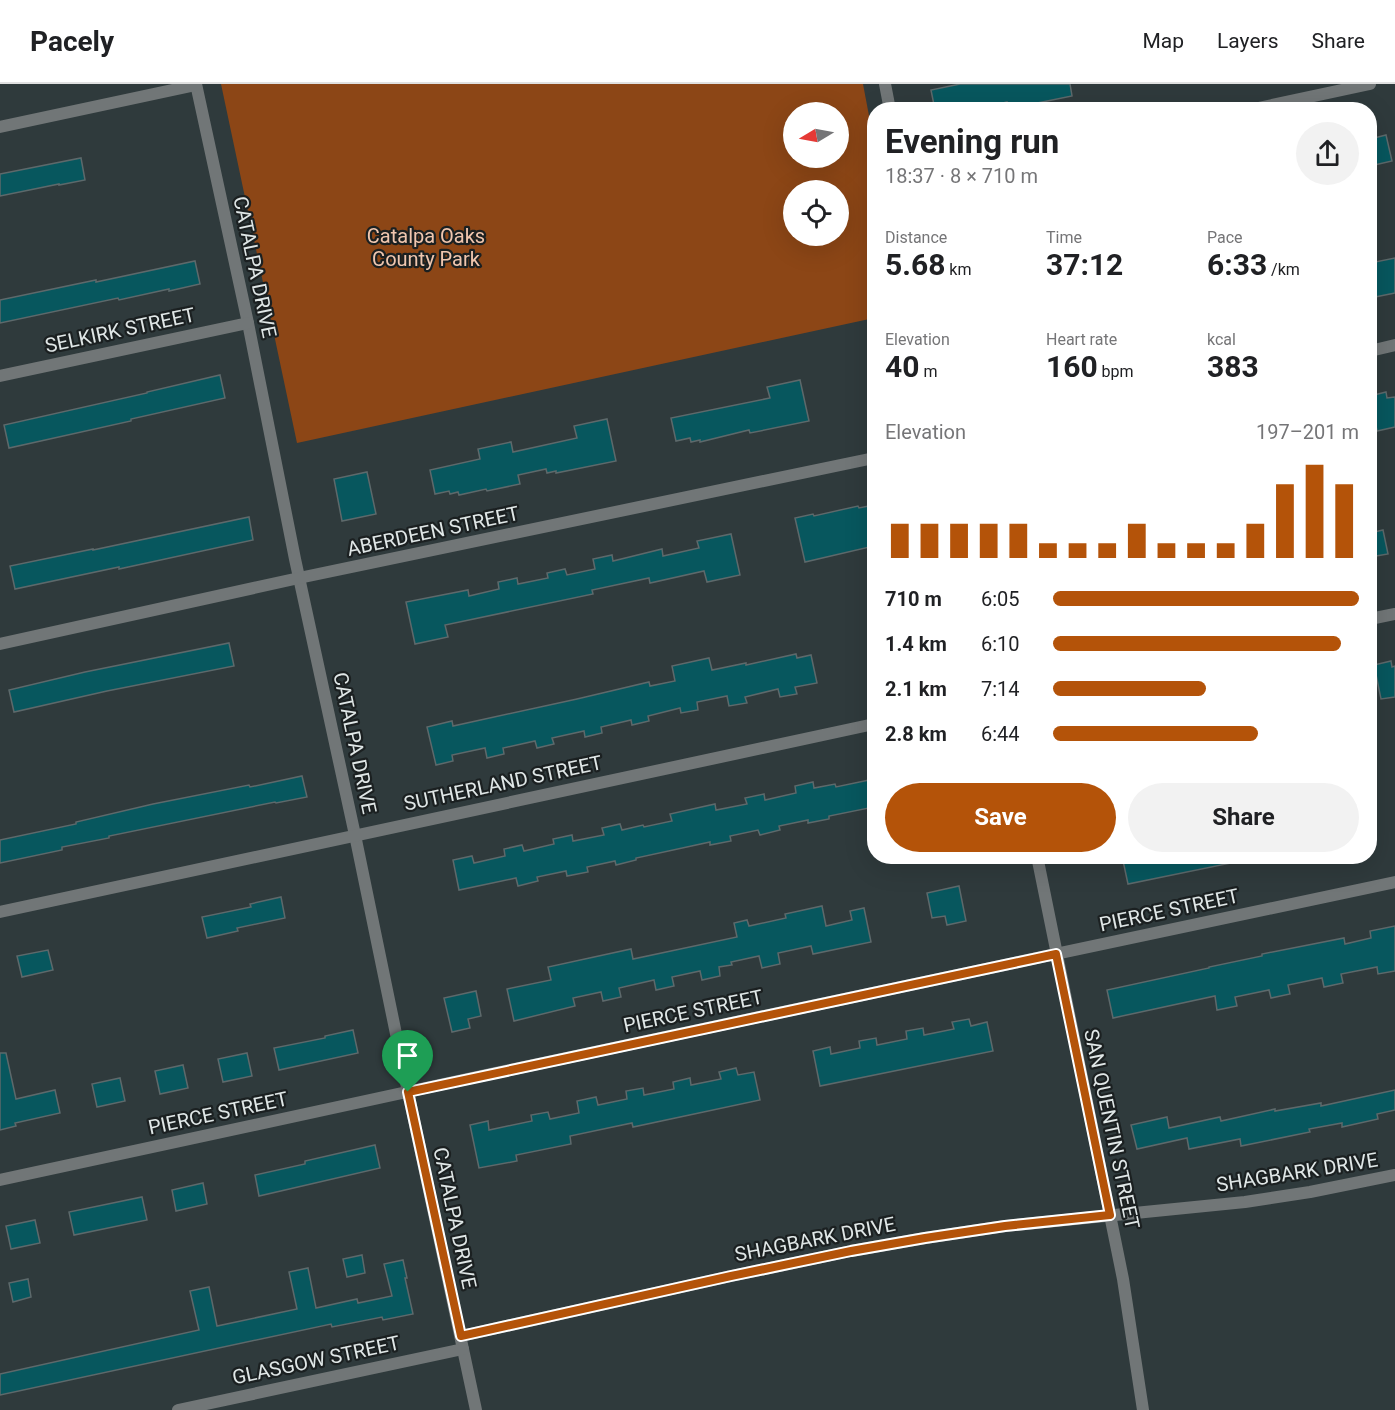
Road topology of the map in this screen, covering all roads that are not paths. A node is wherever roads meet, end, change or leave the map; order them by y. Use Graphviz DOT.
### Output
graph roads {
  1 [pos="196,84"];
  2 [pos="885,84"];
  3 [pos="1370,84"];
  4 [pos="888,102"];
  5 [pos="1287,102"];
  6 [pos="0,127"];
  7 [pos="248,323"];
  8 [pos="1395,345"];
  9 [pos="1377,349"];
  10 [pos="0,376"];
  11 [pos="867,459"];
  12 [pos="299,578"];
  13 [pos="1395,614"];
  14 [pos="1377,618"];
  15 [pos="0,644"];
  16 [pos="867,725"];
  17 [pos="355,835"];
  18 [pos="1039,864"];
  19 [pos="1395,882"];
  20 [pos="0,912"];
  21 [pos="1056,954"];
  22 [pos="408,1092"];
  23 [pos="1395,1175"];
  24 [pos="0,1180"];
  25 [pos="1110,1215"];
  26 [pos="462,1343"];
  27 [pos="178,1410"];
  28 [pos="476,1410"];
  29 [pos="1143,1410"];
  1 -- 6 [label="street"];
  1 -- 7 [label="street, CATALPA DRIVE"];
  2 -- 4 [label="street"];
  3 -- 5 [label="street"];
  7 -- 10 [label="street, SELKIRK STREET"];
  7 -- 12 [label="street, CATALPA DRIVE"];
  8 -- 9 [label="street"];
  11 -- 12 [label="street, ABERDEEN STREET"];
  12 -- 15 [label="street, ABERDEEN STREET"];
  12 -- 17 [label="street, CATALPA DRIVE"];
  13 -- 14 [label="street"];
  16 -- 17 [label="street, SUTHERLAND STREET"];
  17 -- 20 [label="street, SUTHERLAND STREET"];
  17 -- 22 [label="street, CATALPA DRIVE"];
  18 -- 21 [label="street, SAN QUENTIN STREET"];
  19 -- 21 [label="street, PIERCE STREET"];
  21 -- 22 [label="street, PIERCE STREET"];
  21 -- 25 [label="street, SAN QUENTIN STREET"];
  22 -- 24 [label="street, PIERCE STREET"];
  22 -- 26 [label="street, CATALPA DRIVE"];
  23 -- 25 [label="street, SHAGBARK DRIVE"];
  25 -- 26 [label="street, SHAGBARK DRIVE"];
  25 -- 29 [label="street, SAN QUENTIN STREET"];
  26 -- 27 [label="street, GLASGOW STREET"];
  26 -- 28 [label="street, CATALPA DRIVE"];
}
